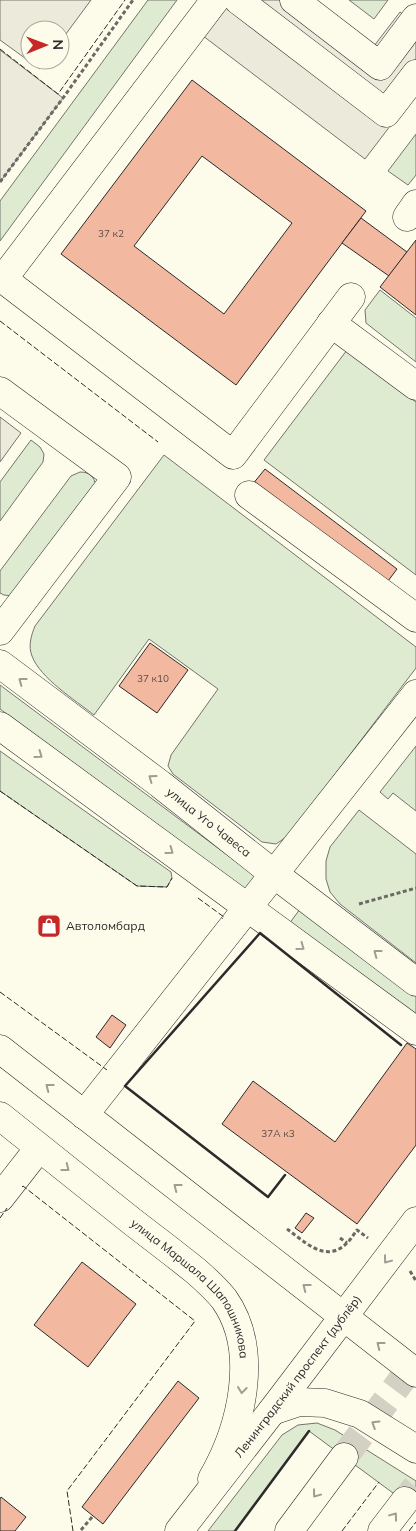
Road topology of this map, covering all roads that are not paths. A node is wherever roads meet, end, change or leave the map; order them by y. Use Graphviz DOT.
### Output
graph roads {
  1 [pos="215,0"];
  2 [pos="238,0"];
  3 [pos="294,0"];
  4 [pos="416,18"];
  5 [pos="416,74"];
  6 [pos="351,297"];
  7 [pos="332,323"];
  8 [pos="416,386"];
  9 [pos="0,391"];
  10 [pos="249,495"];
  11 [pos="416,618"];
  12 [pos="0,632"];
  13 [pos="0,664"];
  14 [pos="416,694"];
  15 [pos="0,726"];
  16 [pos="274,874"];
  17 [pos="248,908"];
  18 [pos="416,982"];
  19 [pos="416,1032"];
  20 [pos="0,1049"];
  21 [pos="84,1115"];
  22 [pos="0,1116"];
  23 [pos="39,1148"];
  24 [pos="0,1198"];
  25 [pos="416,1221"];
  26 [pos="344,1317"];
  27 [pos="416,1373"];
  28 [pos="272,1411"];
  29 [pos="416,1449"];
  30 [pos="344,1457"];
  31 [pos="405,1501"];
  32 [pos="184,1524"];
  33 [pos="289,1531"];
  34 [pos="382,1531"];
  1 -- 7 [label="street"];
  2 -- 5 [label="street"];
  3 -- 4 [label="street"];
  6 -- 7 [label="street"];
  7 -- 8 [label="street"];
  9 -- 12 [label="street"];
  10 -- 11 [label="street"];
  16 -- 13 [label="street, улица Уго Чавеса, one-way"];
  14 -- 16 [label="street"];
  15 -- 17 [label="street, one-way"];
  16 -- 17 [label="street"];
  18 -- 16 [label="street, улица Уго Чавеса, one-way"];
  17 -- 19 [label="street, one-way"];
  17 -- 21 [label="street"];
  21 -- 20 [label="street, one-way"];
  26 -- 21 [label="street, one-way"];
  22 -- 23 [label="street, улица Маршала Шапошникова"];
  23 -- 24 [label="street"];
  23 -- 32 [label="street, улица Маршала Шапошникова, one-way"];
  25 -- 26 [label="street, Ленинградский проспект (дублёр), one-way"];
  27 -- 26 [label="street, one-way"];
  26 -- 28 [label="street, Ленинградский проспект (дублёр)"];
  29 -- 28 [label="street, one-way"];
  28 -- 32 [label="street, Ленинградский проспект (дублёр)"];
  30 -- 33 [label="street, one-way"];
  34 -- 31 [label="street, one-way"];
}
